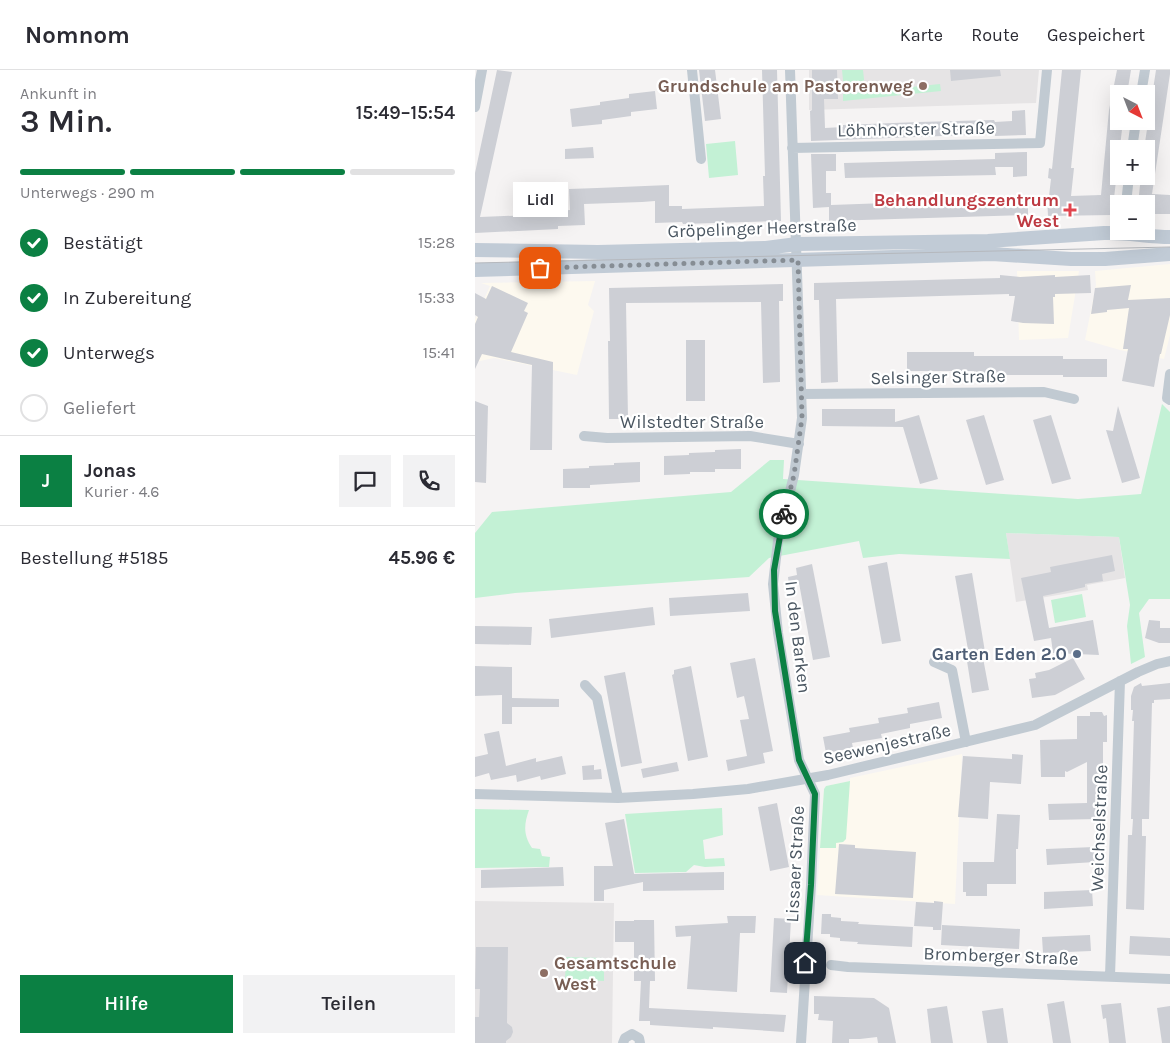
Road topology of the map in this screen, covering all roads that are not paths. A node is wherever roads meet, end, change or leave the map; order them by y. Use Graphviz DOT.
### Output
graph roads {
  1 [pos="483,70"];
  2 [pos="692,70"];
  3 [pos="790,70"];
  4 [pos="1047,70"];
  5 [pos="1145,70"];
  6 [pos="1142,85"];
  7 [pos="475,107"];
  8 [pos="792,148"];
  9 [pos="701,159"];
  10 [pos="1110,233"];
  11 [pos="1155,236"];
  12 [pos="1170,237"];
  13 [pos="797,244"];
  14 [pos="475,250"];
  15 [pos="1170,254"];
  16 [pos="798,260"];
  17 [pos="475,270"];
  18 [pos="1170,374"];
  19 [pos="802,394"];
  20 [pos="1074,399"];
  21 [pos="1169,399"];
  22 [pos="584,436"];
  23 [pos="799,444"];
  24 [pos="1170,661"];
  25 [pos="934,662"];
  26 [pos="1120,681"];
  27 [pos="585,685"];
  28 [pos="967,742"];
  29 [pos="807,778"];
  30 [pos="475,794"];
  31 [pos="618,798"];
  32 [pos="831,965"];
  33 [pos="1110,976"];
  34 [pos="1170,979"];
  35 [pos="623,1043"];
  36 [pos="640,1043"];
  37 [pos="801,1043"];
  1 -- 7 [label="street"];
  2 -- 9 [label="street"];
  3 -- 8 [label="street, In den Barken"];
  4 -- 8 [label="street, Löhnhorster Straße"];
  5 -- 6 [label="street"];
  8 -- 13 [label="street, In den Barken"];
  10 -- 13 [label="main road, Gröpelinger Heerstraße"];
  11 -- 12 [label="main road, Gröpelinger Heerstraße"];
  13 -- 14 [label="main road, Gröpelinger Heerstraße"];
  13 -- 16 [label="street, In den Barken"];
  15 -- 16 [label="main road, Gröpelinger Heerstraße"];
  16 -- 17 [label="main road, Gröpelinger Heerstraße"];
  16 -- 19 [label="street, In den Barken"];
  18 -- 21 [label="street"];
  19 -- 20 [label="street, Selsinger Straße"];
  19 -- 23 [label="street, In den Barken"];
  22 -- 23 [label="street, Wilstedter Straße"];
  23 -- 29 [label="street, In den Barken"];
  24 -- 26 [label="street, Seewenjestraße"];
  25 -- 28 [label="street"];
  26 -- 28 [label="street, Seewenjestraße"];
  26 -- 33 [label="street, Weichselstraße"];
  27 -- 31 [label="street"];
  28 -- 29 [label="street, Seewenjestraße"];
  29 -- 31 [label="street, Seewenjestraße"];
  29 -- 37 [label="street, Lissaer Straße"];
  30 -- 31 [label="street, Seewenjestraße"];
  32 -- 33 [label="street, Bromberger Straße"];
  33 -- 34 [label="street, Bromberger Straße"];
  35 -- 36 [label="street"];
}
